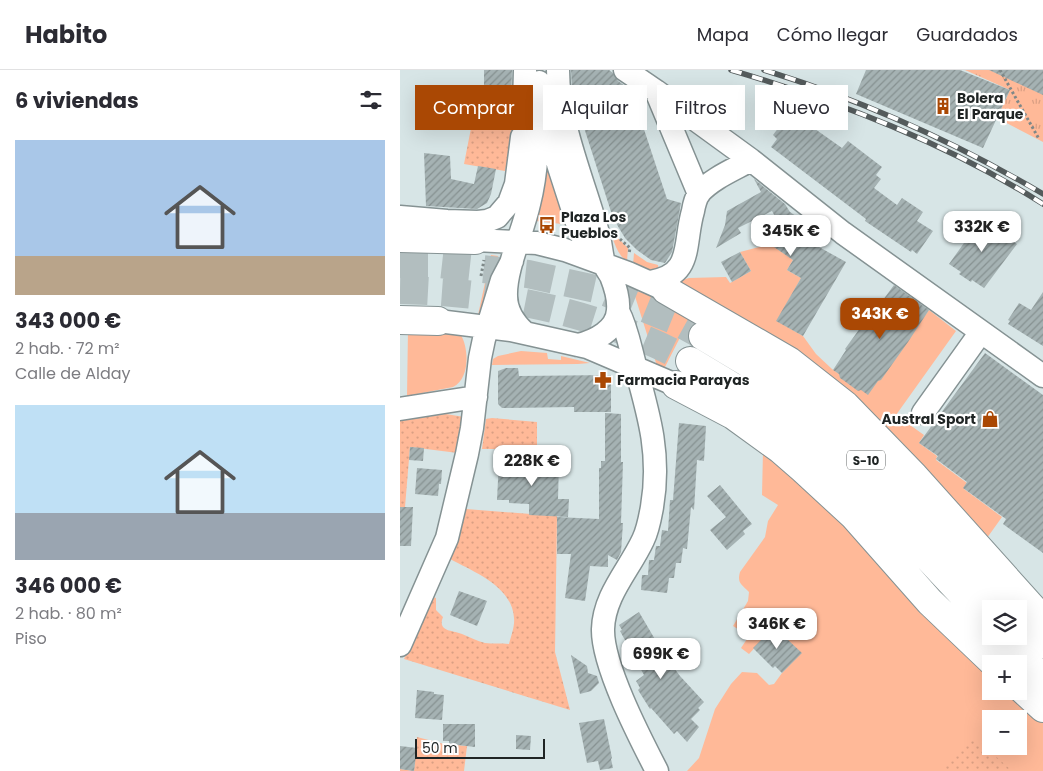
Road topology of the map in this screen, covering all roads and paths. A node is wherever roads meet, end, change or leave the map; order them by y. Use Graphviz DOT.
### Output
graph roads {
  1 [pos="558,70"];
  2 [pos="625,70"];
  3 [pos="1000,70"];
  4 [pos="534,74"];
  5 [pos="656,91"];
  6 [pos="1040,139"];
  7 [pos="751,160"];
  8 [pos="698,194"];
  9 [pos="400,217"];
  10 [pos="616,234"];
  11 [pos="400,238"];
  12 [pos="475,240"];
  13 [pos="515,251"];
  14 [pos="596,262"];
  15 [pos="628,262"];
  16 [pos="658,286"];
  17 [pos="618,311"];
  18 [pos="400,320"];
  19 [pos="438,321"];
  20 [pos="487,326"];
  21 [pos="981,332"];
  22 [pos="532,334"];
  23 [pos="703,336"];
  24 [pos="578,345"];
  25 [pos="480,358"];
  26 [pos="690,361"];
  27 [pos="636,367"];
  28 [pos="1043,376"];
  29 [pos="684,389"];
  30 [pos="476,397"];
  31 [pos="400,409"];
  32 [pos="923,412"];
  33 [pos="649,418"];
  34 [pos="999,600"];
  35 [pos="982,615"];
  36 [pos="1043,620"];
  37 [pos="1027,628"];
  38 [pos="1043,644"];
  39 [pos="400,645"];
  40 [pos="1011,645"];
  41 [pos="986,655"];
  42 [pos="1043,679"];
  43 [pos="1027,693"];
  44 [pos="1043,708"];
  45 [pos="657,771"];
  1 -- 14 [label="street"];
  2 -- 5 [label="street"];
  3 -- 6 [label="path"];
  4 -- 9 [label="street"];
  4 -- 13 [label="street"];
  4 -- 14 [label="street"];
  5 -- 7 [label="street"];
  5 -- 8 [label="street"];
  7 -- 8 [label="street"];
  7 -- 21 [label="street"];
  8 -- 16 [label="street"];
  10 -- 15 [label="path"];
  11 -- 12 [label="highway"];
  12 -- 13 [label="street"];
  13 -- 14 [label="street"];
  13 -- 20 [label="street"];
  13 -- 22 [label="street"];
  14 -- 16 [label="street"];
  14 -- 17 [label="street"];
  16 -- 36 [label="highway"];
  17 -- 24 [label="street"];
  17 -- 27 [label="street"];
  18 -- 19 [label="highway"];
  19 -- 20 [label="street"];
  20 -- 22 [label="street"];
  20 -- 25 [label="street"];
  21 -- 28 [label="street"];
  21 -- 32 [label="street"];
  22 -- 24 [label="street"];
  22 -- 25 [label="street"];
  23 -- 34 [label="highway, S-10"];
  24 -- 27 [label="street"];
  25 -- 30 [label="street"];
  26 -- 35 [label="highway, S-10"];
  27 -- 29 [label="street"];
  27 -- 33 [label="street"];
  29 -- 33 [label="street"];
  29 -- 41 [label="highway"];
  30 -- 31 [label="street"];
  30 -- 39 [label="street"];
  33 -- 45 [label="street"];
  37 -- 38 [label="highway"];
  40 -- 42 [label="highway"];
  43 -- 44 [label="highway"];
}
